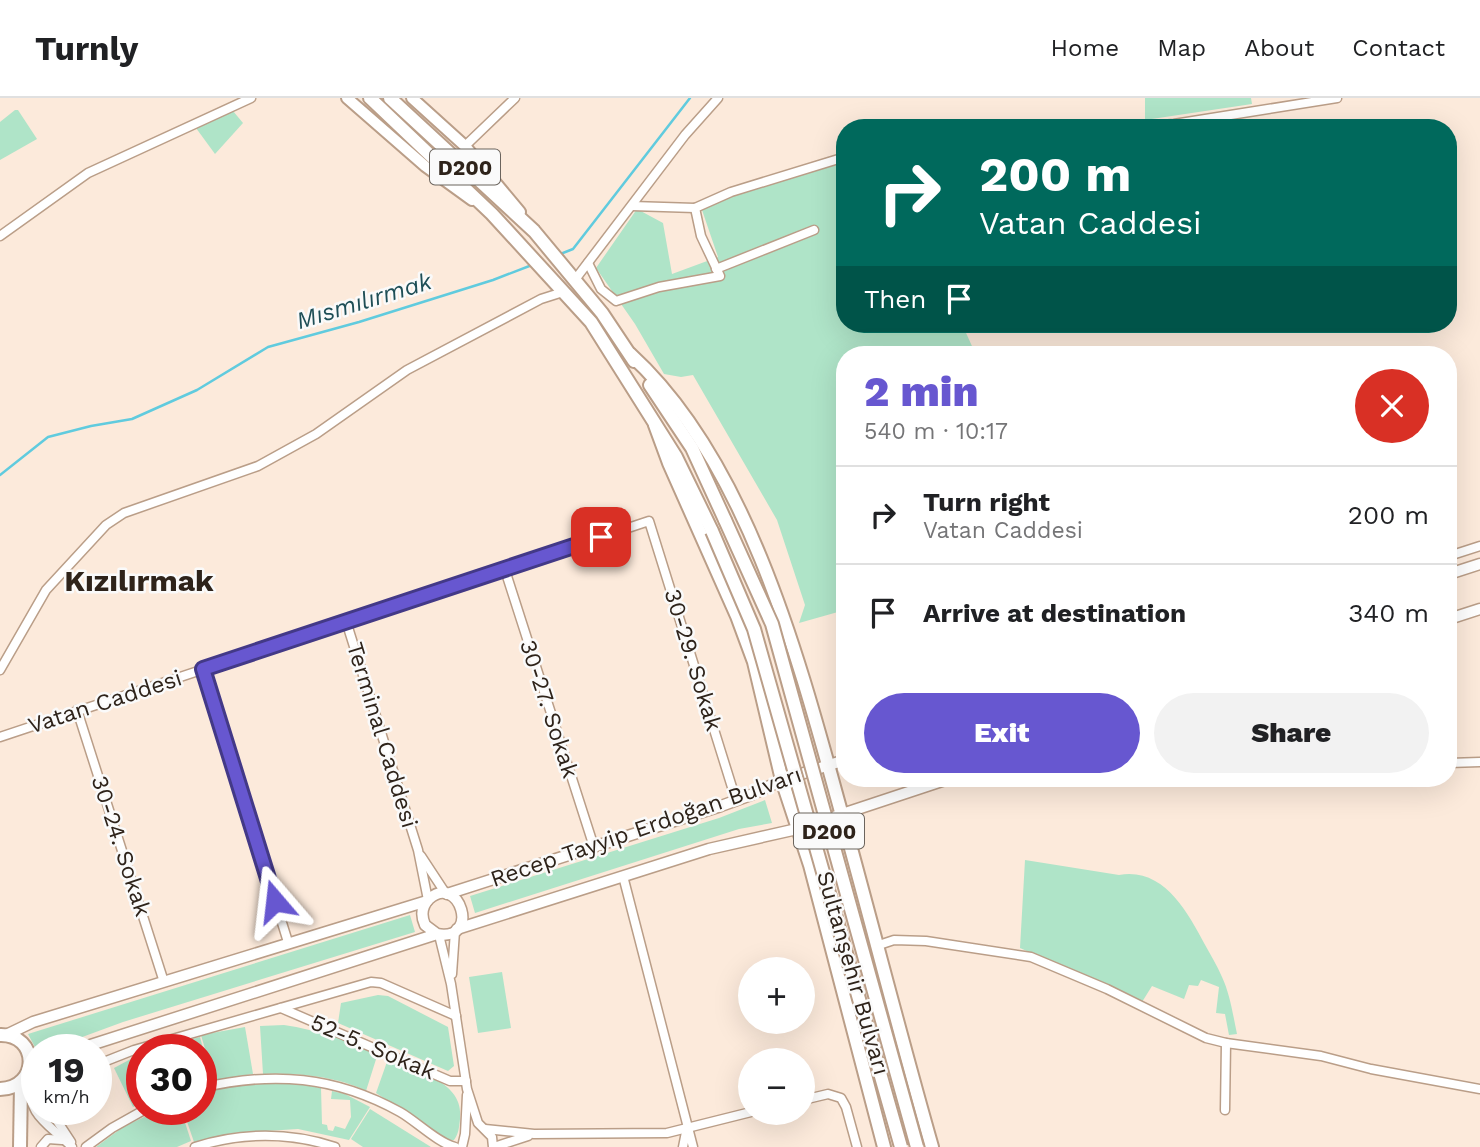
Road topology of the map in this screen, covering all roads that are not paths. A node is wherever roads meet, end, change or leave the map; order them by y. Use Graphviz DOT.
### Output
graph roads {
  1 [pos="251,98"];
  2 [pos="347,98"];
  3 [pos="370,98"];
  4 [pos="412,98"];
  5 [pos="515,98"];
  6 [pos="718,98"];
  7 [pos="1337,98"];
  8 [pos="390,104"];
  9 [pos="1205,119"];
  10 [pos="465,146"];
  11 [pos="836,160"];
  12 [pos="632,206"];
  13 [pos="695,208"];
  14 [pos="492,214"];
  15 [pos="814,230"];
  16 [pos="534,231"];
  17 [pos="0,236"];
  18 [pos="588,263"];
  19 [pos="716,269"];
  20 [pos="570,276"];
  21 [pos="563,292"];
  22 [pos="629,354"];
  23 [pos="655,425"];
  24 [pos="649,521"];
  25 [pos="1480,546"];
  26 [pos="1457,553"];
  27 [pos="1480,564"];
  28 [pos="505,570"];
  29 [pos="1457,571"];
  30 [pos="1480,609"];
  31 [pos="1457,616"];
  32 [pos="346,621"];
  33 [pos="203,669"];
  34 [pos="0,670"];
  35 [pos="77,710"];
  36 [pos="0,737"];
  37 [pos="1480,762"];
  38 [pos="836,763"];
  39 [pos="1457,763"];
  40 [pos="828,765"];
  41 [pos="782,779"];
  42 [pos="924,787"];
  43 [pos="736,800"];
  44 [pos="842,814"];
  45 [pos="797,829"];
  46 [pos="594,847"];
  47 [pos="418,850"];
  48 [pos="623,876"];
  49 [pos="446,894"];
  50 [pos="427,901"];
  51 [pos="456,930"];
  52 [pos="438,934"];
  53 [pos="288,942"];
  54 [pos="876,946"];
  55 [pos="164,982"];
  56 [pos="452,984"];
  57 [pos="281,1008"];
  58 [pos="456,1016"];
  59 [pos="2,1033"];
  60 [pos="112,1038"];
  61 [pos="21,1043"];
  62 [pos="1226,1043"];
  63 [pos="112,1059"];
  64 [pos="21,1078"];
  65 [pos="217,1085"];
  66 [pos="466,1085"];
  67 [pos="0,1089"];
  68 [pos="1480,1089"];
  69 [pos="815,1097"];
  70 [pos="1225,1110"];
  71 [pos="738,1115"];
  72 [pos="126,1120"];
  73 [pos="22,1125"];
  74 [pos="49,1125"];
  75 [pos="59,1125"];
  76 [pos="687,1127"];
  77 [pos="483,1129"];
  78 [pos="465,1133"];
  79 [pos="534,1134"];
  80 [pos="70,1145"];
  81 [pos="20,1147"];
  82 [pos="41,1147"];
  83 [pos="86,1147"];
  84 [pos="195,1147"];
  85 [pos="335,1147"];
  86 [pos="456,1147"];
  87 [pos="462,1147"];
  88 [pos="493,1147"];
  89 [pos="683,1147"];
  90 [pos="693,1147"];
  91 [pos="857,1147"];
  92 [pos="884,1147"];
  93 [pos="901,1147"];
  94 [pos="918,1147"];
  95 [pos="932,1147"];
  1 -- 17 [label="street"];
  2 -- 14 [label="main road"];
  3 -- 8 [label="main road, Sultanşehir Bulvarı / D200"];
  4 -- 10 [label="main road"];
  5 -- 10 [label="street"];
  6 -- 12 [label="street"];
  7 -- 9 [label="street"];
  8 -- 14 [label="main road, Sultanşehir Bulvarı / D200"];
  8 -- 16 [label="main road, Sultanşehir Bulvarı / D200"];
  10 -- 16 [label="main road"];
  11 -- 13 [label="street"];
  12 -- 13 [label="street"];
  12 -- 18 [label="street"];
  13 -- 19 [label="street"];
  14 -- 21 [label="main road, Sultanşehir Bulvarı / D200"];
  15 -- 19 [label="street"];
  16 -- 20 [label="main road, Sultanşehir Bulvarı / D200"];
  18 -- 19 [label="street"];
  18 -- 20 [label="street"];
  20 -- 22 [label="main road, Sultanşehir Bulvarı / D200"];
  21 -- 23 [label="main road, Sultanşehir Bulvarı / D200"];
  21 -- 34 [label="street"];
  22 -- 40 [label="main road"];
  22 -- 94 [label="main road, Sultanşehir Bulvarı / D200, bridge"];
  23 -- 41 [label="main road"];
  23 -- 93 [label="main road, Sultanşehir Bulvarı / D200, bridge"];
  24 -- 28 [label="street, Vatan Caddesi"];
  24 -- 43 [label="street, 30-29. Sokak"];
  25 -- 26 [label="street"];
  27 -- 29 [label="street"];
  28 -- 32 [label="street, Vatan Caddesi"];
  28 -- 46 [label="street, 30-27. Sokak"];
  30 -- 31 [label="street"];
  32 -- 33 [label="street, Vatan Caddesi"];
  32 -- 47 [label="street, Terminal Caddesi"];
  33 -- 35 [label="street, Vatan Caddesi"];
  33 -- 53 [label="street"];
  35 -- 36 [label="street, Vatan Caddesi"];
  35 -- 55 [label="street, 30-24. Sokak"];
  37 -- 39 [label="street"];
  38 -- 40 [label="street, Recep Tayyip Erdoğan Bulvarı"];
  40 -- 41 [label="street, Recep Tayyip Erdoğan Bulvarı"];
  40 -- 44 [label="main road"];
  41 -- 43 [label="street, Recep Tayyip Erdoğan Bulvarı"];
  41 -- 45 [label="main road"];
  42 -- 44 [label="street, Recep Tayyip Erdoğan Bulvarı"];
  43 -- 46 [label="street, Recep Tayyip Erdoğan Bulvarı"];
  44 -- 45 [label="street, Recep Tayyip Erdoğan Bulvarı"];
  44 -- 54 [label="main road"];
  45 -- 48 [label="street, Recep Tayyip Erdoğan Bulvarı"];
  45 -- 92 [label="main road"];
  46 -- 49 [label="street, Recep Tayyip Erdoğan Bulvarı"];
  47 -- 49 [label="street, Terminal Caddesi"];
  47 -- 50 [label="street, Terminal Caddesi"];
  48 -- 51 [label="street, Recep Tayyip Erdoğan Bulvarı"];
  48 -- 76 [label="street"];
  49 -- 50 [label="street"];
  49 -- 51 [label="street"];
  50 -- 52 [label="street"];
  50 -- 53 [label="street"];
  51 -- 52 [label="street"];
  51 -- 56 [label="street"];
  52 -- 56 [label="street"];
  52 -- 60 [label="street"];
  53 -- 55 [label="street"];
  54 -- 62 [label="street"];
  54 -- 95 [label="main road"];
  55 -- 59 [label="street"];
  56 -- 58 [label="street"];
  57 -- 58 [label="street"];
  57 -- 63 [label="street"];
  57 -- 66 [label="street, 52-5. Sokak"];
  58 -- 66 [label="street"];
  59 -- 61 [label="main road"];
  62 -- 68 [label="street"];
  62 -- 70 [label="street"];
  64 -- 67 [label="main road"];
  65 -- 86 [label="street"];
  66 -- 77 [label="street"];
  66 -- 78 [label="street"];
  69 -- 91 [label="street"];
  71 -- 76 [label="street"];
  72 -- 83 [label="street"];
  73 -- 81 [label="main road"];
  74 -- 80 [label="street"];
  75 -- 80 [label="street"];
  76 -- 79 [label="street"];
  76 -- 89 [label="street"];
  76 -- 90 [label="street"];
  77 -- 78 [label="street"];
  77 -- 79 [label="street"];
  77 -- 88 [label="street"];
  78 -- 87 [label="street"];
  79 -- 88 [label="street"];
  80 -- 82 [label="street"];
  84 -- 85 [label="street"];
  86 -- 87 [label="street"];
}
